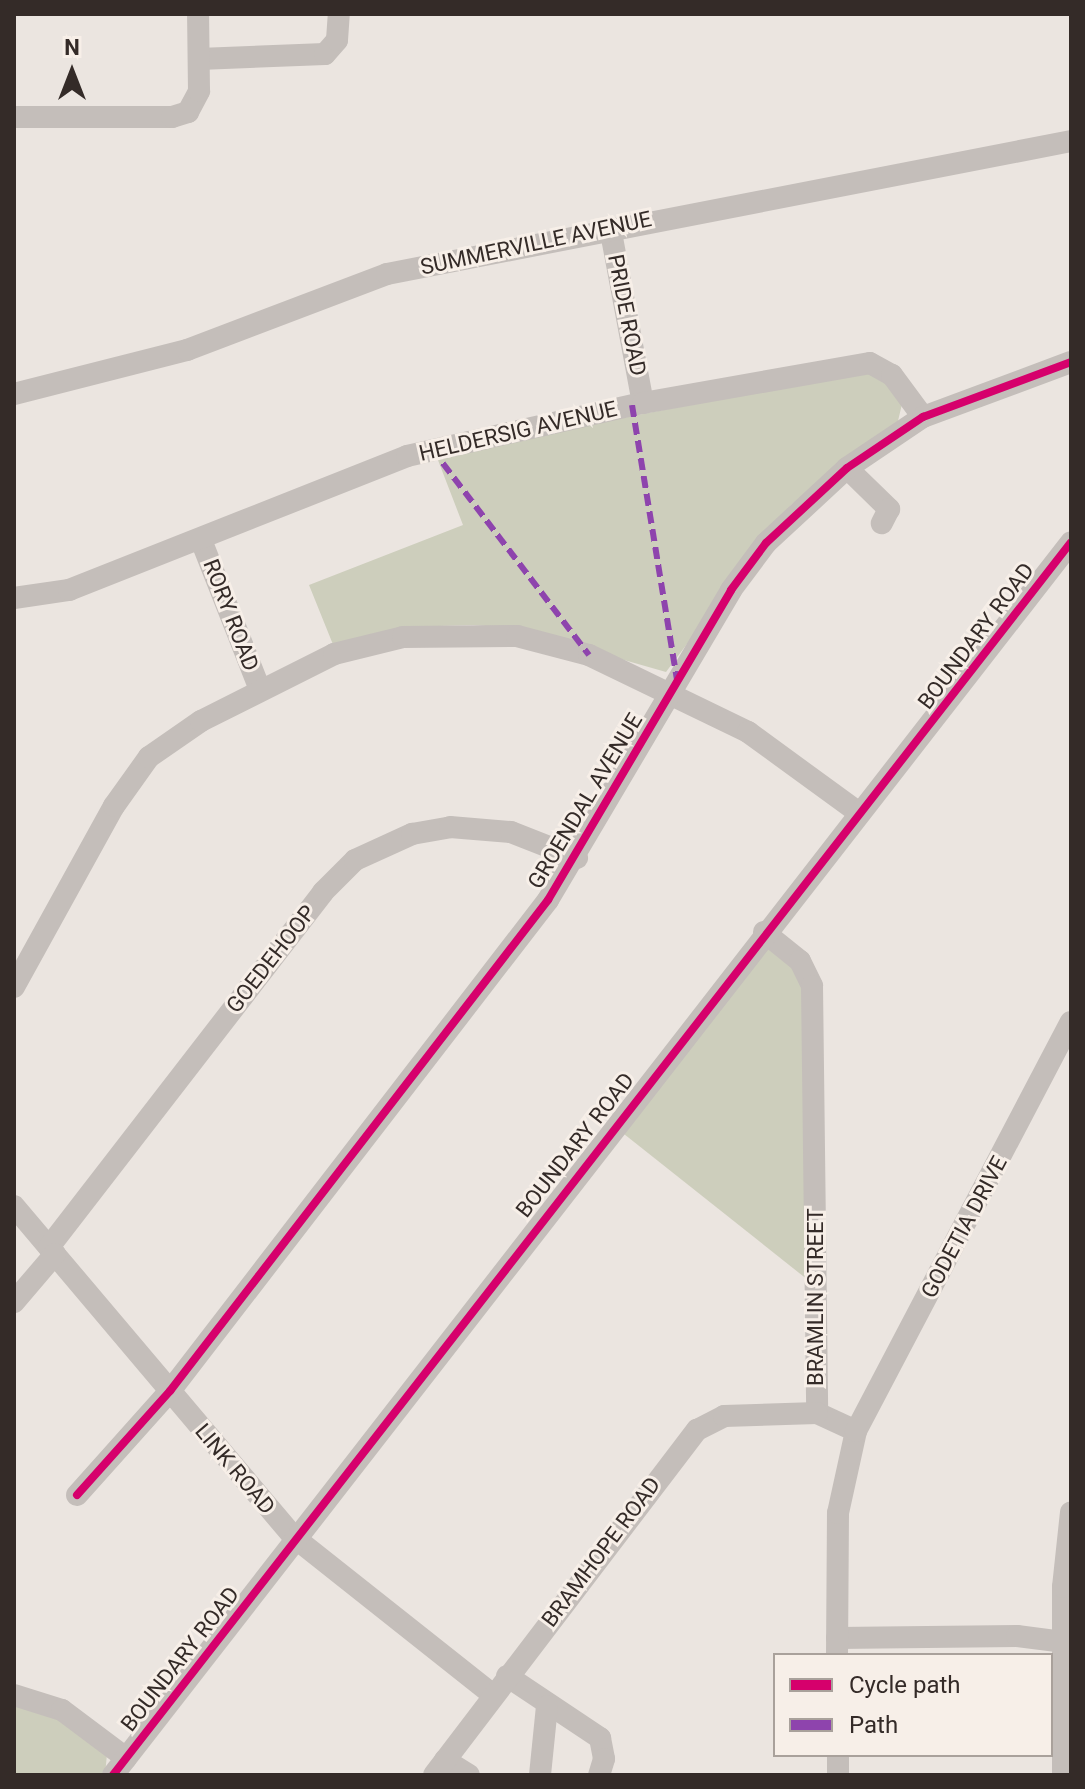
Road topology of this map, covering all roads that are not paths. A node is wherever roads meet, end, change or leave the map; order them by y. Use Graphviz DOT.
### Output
graph roads {
  1 [pos="198,14"];
  2 [pos="339,14"];
  3 [pos="199,59"];
  4 [pos="14,117"];
  5 [pos="1071,141"];
  6 [pos="610,227"];
  7 [pos="1071,362"];
  8 [pos="14,394"];
  9 [pos="643,403"];
  10 [pos="923,417"];
  11 [pos="847,468"];
  12 [pos="882,523"];
  13 [pos="201,540"];
  14 [pos="1071,542"];
  15 [pos="14,598"];
  16 [pos="260,690"];
  17 [pos="671,691"];
  18 [pos="859,813"];
  19 [pos="577,858"];
  20 [pos="764,932"];
  21 [pos="14,987"];
  22 [pos="1071,1022"];
  23 [pos="14,1206"];
  24 [pos="52,1251"];
  25 [pos="14,1302"];
  26 [pos="170,1391"];
  27 [pos="817,1413"];
  28 [pos="856,1431"];
  29 [pos="77,1495"];
  30 [pos="1071,1512"];
  31 [pos="295,1538"];
  32 [pos="1066,1641"];
  33 [pos="837,1647"];
  34 [pos="507,1676"];
  35 [pos="14,1695"];
  36 [pos="493,1695"];
  37 [pos="547,1706"];
  38 [pos="120,1767"];
  39 [pos="440,1768"];
  40 [pos="469,1775"];
  41 [pos="540,1775"];
  42 [pos="599,1775"];
  43 [pos="1063,1775"];
  1 -- 3 [label="street"];
  2 -- 3 [label="street"];
  3 -- 4 [label="street"];
  5 -- 6 [label="street, SUMMERVILLE AVENUE"];
  6 -- 8 [label="street, SUMMERVILLE AVENUE"];
  6 -- 9 [label="street, PRIDE ROAD"];
  7 -- 10 [label="street, GROENDAL AVENUE"];
  9 -- 10 [label="street, HELDERSIG AVENUE"];
  9 -- 13 [label="street, HELDERSIG AVENUE"];
  10 -- 11 [label="street, GROENDAL AVENUE"];
  11 -- 12 [label="street"];
  11 -- 17 [label="street, GROENDAL AVENUE"];
  13 -- 15 [label="street, HELDERSIG AVENUE"];
  13 -- 16 [label="street, RORY ROAD"];
  14 -- 18 [label="street, BOUNDARY ROAD"];
  16 -- 17 [label="street"];
  16 -- 21 [label="street"];
  17 -- 18 [label="street"];
  17 -- 19 [label="street, GROENDAL AVENUE"];
  18 -- 20 [label="street, BOUNDARY ROAD"];
  19 -- 24 [label="street, GOEDEHOOP"];
  19 -- 26 [label="street, GROENDAL AVENUE"];
  20 -- 27 [label="street, BRAMLIN STREET"];
  20 -- 31 [label="street, BOUNDARY ROAD"];
  22 -- 28 [label="street, GODETIA DRIVE"];
  23 -- 24 [label="street, LINK ROAD"];
  24 -- 25 [label="street, GOEDEHOOP"];
  24 -- 26 [label="street, LINK ROAD"];
  26 -- 29 [label="street, GROENDAL AVENUE"];
  26 -- 31 [label="street, LINK ROAD"];
  27 -- 28 [label="street, BRAMLIN STREET"];
  27 -- 34 [label="street, BRAMHOPE ROAD"];
  28 -- 33 [label="street"];
  30 -- 32 [label="street"];
  31 -- 36 [label="street, LINK ROAD"];
  31 -- 38 [label="street, BOUNDARY ROAD"];
  32 -- 33 [label="street"];
  32 -- 43 [label="street"];
  34 -- 36 [label="street, BRAMHOPE ROAD"];
  34 -- 37 [label="street"];
  35 -- 38 [label="street"];
  36 -- 39 [label="street, BRAMHOPE ROAD"];
  37 -- 41 [label="street"];
  37 -- 42 [label="street"];
  39 -- 40 [label="street"];
}
